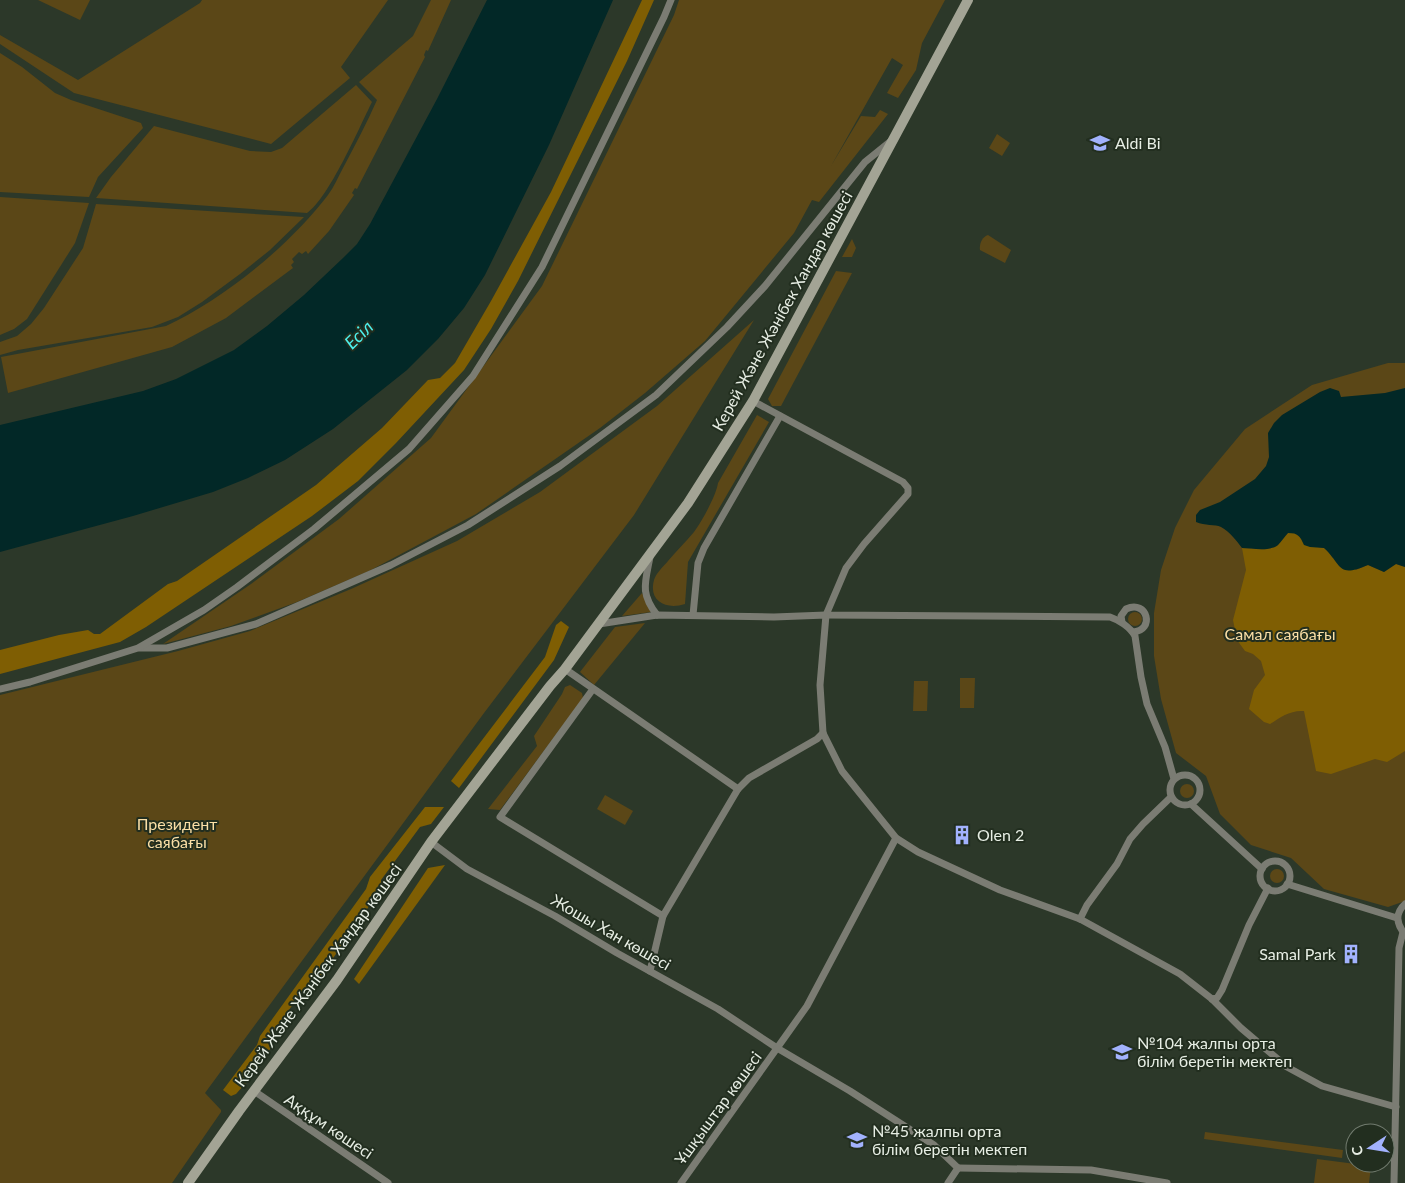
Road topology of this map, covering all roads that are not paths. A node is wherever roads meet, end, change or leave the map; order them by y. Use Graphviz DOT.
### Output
graph roads {
  1 [pos="671,0"];
  2 [pos="968,0"];
  3 [pos="893,139"];
  4 [pos="753,401"];
  5 [pos="780,416"];
  6 [pos="651,554"];
  7 [pos="657,615"];
  8 [pos="693,615"];
  9 [pos="826,615"];
  10 [pos="1122,622"];
  11 [pos="599,624"];
  12 [pos="1132,632"];
  13 [pos="138,648"];
  14 [pos="565,669"];
  15 [pos="0,689"];
  16 [pos="593,689"];
  17 [pos="823,733"];
  18 [pos="1174,779"];
  19 [pos="738,789"];
  20 [pos="1171,797"];
  21 [pos="1191,804"];
  22 [pos="896,838"];
  23 [pos="431,842"];
  24 [pos="1262,869"];
  25 [pos="1288,884"];
  26 [pos="1268,888"];
  27 [pos="1405,904"];
  28 [pos="663,916"];
  29 [pos="1397,918"];
  30 [pos="1080,919"];
  31 [pos="1404,933"];
  32 [pos="650,971"];
  33 [pos="1212,999"];
  34 [pos="777,1048"];
  35 [pos="254,1091"];
  36 [pos="1396,1107"];
  37 [pos="958,1168"];
  38 [pos="188,1183"];
  39 [pos="388,1183"];
  40 [pos="681,1183"];
  41 [pos="948,1183"];
  42 [pos="1167,1183"];
  43 [pos="1394,1183"];
  1 -- 13 [label="street"];
  2 -- 3 [label="main road, Керей Және Жәнібек Хандар көшесі"];
  3 -- 4 [label="main road, Керей Және Жәнібек Хандар көшесі"];
  3 -- 13 [label="street"];
  4 -- 5 [label="street"];
  4 -- 6 [label="main road, Керей Және Жәнібек Хандар көшесі"];
  5 -- 8 [label="street"];
  5 -- 9 [label="street"];
  6 -- 7 [label="street"];
  6 -- 11 [label="main road, Керей Және Жәнібек Хандар көшесі"];
  7 -- 8 [label="street"];
  7 -- 11 [label="street"];
  8 -- 9 [label="street"];
  9 -- 10 [label="street"];
  9 -- 17 [label="street"];
  10 -- 12 [label="street"];
  10 -- 12 [label="street"];
  11 -- 14 [label="main road, Керей Және Жәнібек Хандар көшесі"];
  12 -- 18 [label="street"];
  13 -- 15 [label="street"];
  14 -- 16 [label="street"];
  14 -- 23 [label="main road, Керей Және Жәнібек Хандар көшесі"];
  16 -- 19 [label="street"];
  16 -- 28 [label="street"];
  17 -- 19 [label="street"];
  17 -- 22 [label="street"];
  18 -- 20 [label="street"];
  18 -- 21 [label="street"];
  19 -- 28 [label="street"];
  20 -- 21 [label="street"];
  20 -- 30 [label="street"];
  21 -- 24 [label="street"];
  22 -- 30 [label="street"];
  22 -- 34 [label="street, Ұшқыштар көшесі"];
  23 -- 32 [label="street, Жошы Хан көшесі"];
  23 -- 35 [label="main road, Керей Және Жәнібек Хандар көшесі"];
  24 -- 25 [label="street"];
  24 -- 26 [label="street"];
  25 -- 26 [label="street"];
  25 -- 29 [label="street"];
  26 -- 33 [label="street"];
  27 -- 29 [label="street"];
  28 -- 32 [label="street"];
  29 -- 31 [label="street"];
  30 -- 33 [label="street"];
  31 -- 36 [label="street"];
  32 -- 34 [label="street, Жошы Хан көшесі"];
  33 -- 36 [label="street"];
  34 -- 37 [label="street, Жошы Хан көшесі"];
  34 -- 40 [label="street, Ұшқыштар көшесі"];
  35 -- 38 [label="main road, Керей Және Жәнібек Хандар көшесі"];
  35 -- 39 [label="street, Аққұм көшесі"];
  36 -- 43 [label="street"];
  37 -- 41 [label="street"];
  37 -- 42 [label="street"];
}
